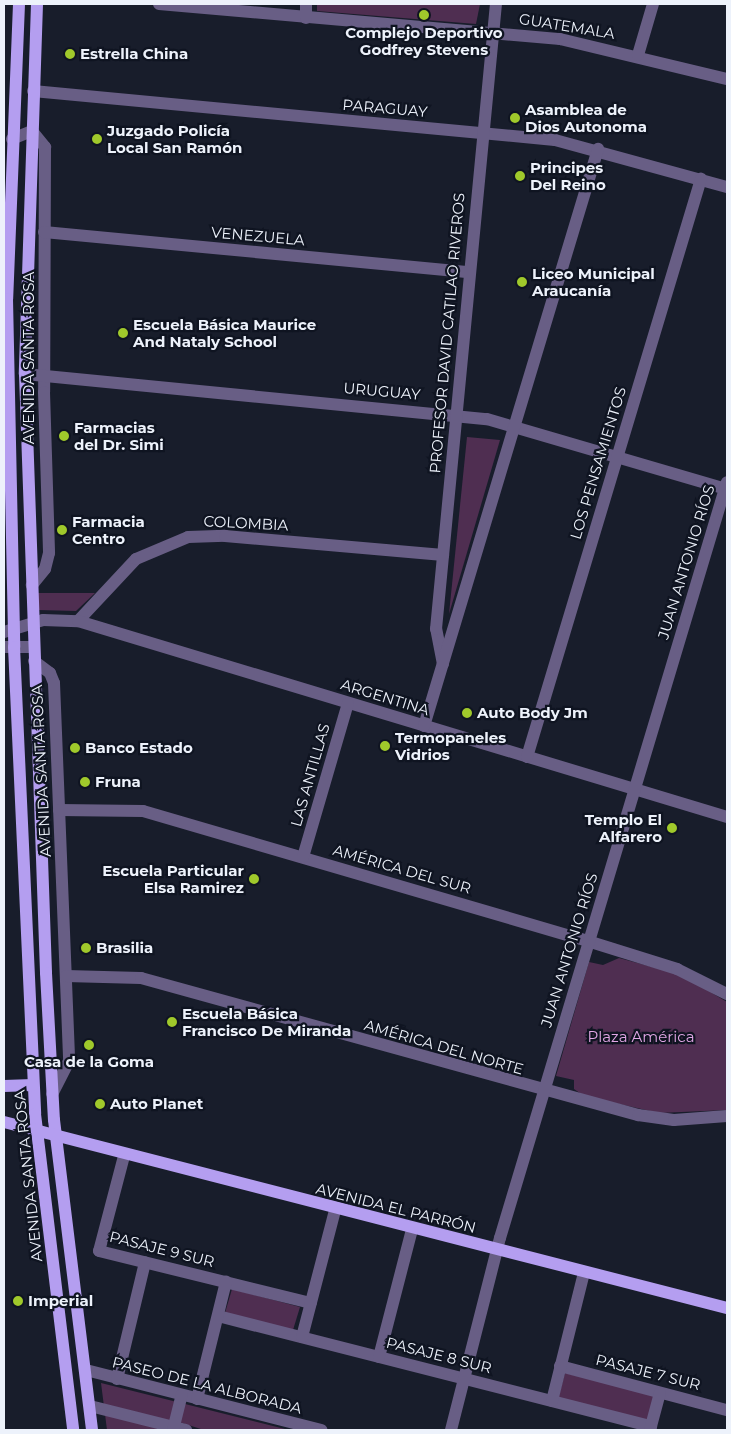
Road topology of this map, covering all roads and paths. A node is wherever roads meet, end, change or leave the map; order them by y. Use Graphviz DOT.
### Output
graph roads {
  1 [pos="19,4"];
  2 [pos="37,4"];
  3 [pos="159,4"];
  4 [pos="306,4"];
  5 [pos="496,4"];
  6 [pos="652,4"];
  7 [pos="306,18"];
  8 [pos="493,31"];
  9 [pos="638,55"];
  10 [pos="727,79"];
  11 [pos="34,91"];
  12 [pos="32,131"];
  13 [pos="482,134"];
  14 [pos="12,138"];
  15 [pos="598,150"];
  16 [pos="701,179"];
  17 [pos="727,187"];
  18 [pos="44,232"];
  19 [pos="469,272"];
  20 [pos="5,299"];
  21 [pos="7,359"];
  22 [pos="25,374"];
  23 [pos="44,376"];
  24 [pos="455,414"];
  25 [pos="515,426"];
  26 [pos="616,456"];
  27 [pos="727,487"];
  28 [pos="7,517"];
  29 [pos="7,534"];
  30 [pos="443,556"];
  31 [pos="32,585"];
  32 [pos="78,621"];
  33 [pos="33,623"];
  34 [pos="8,631"];
  35 [pos="9,647"];
  36 [pos="34,647"];
  37 [pos="34,661"];
  38 [pos="443,664"];
  39 [pos="348,703"];
  40 [pos="424,726"];
  41 [pos="527,757"];
  42 [pos="635,789"];
  43 [pos="59,810"];
  44 [pos="727,817"];
  45 [pos="304,857"];
  46 [pos="588,942"];
  47 [pos="66,976"];
  48 [pos="727,994"];
  49 [pos="33,1085"];
  50 [pos="4,1086"];
  51 [pos="543,1092"];
  52 [pos="52,1094"];
  53 [pos="727,1116"];
  54 [pos="4,1122"];
  55 [pos="37,1133"];
  56 [pos="56,1139"];
  57 [pos="124,1156"];
  58 [pos="335,1210"];
  59 [pos="412,1229"];
  60 [pos="496,1250"];
  61 [pos="145,1262"];
  62 [pos="584,1273"];
  63 [pos="226,1282"];
  64 [pos="311,1304"];
  65 [pos="727,1308"];
  66 [pos="218,1316"];
  67 [pos="302,1338"];
  68 [pos="379,1357"];
  69 [pos="560,1366"];
  70 [pos="86,1370"];
  71 [pos="117,1378"];
  72 [pos="464,1378"];
  73 [pos="660,1392"];
  74 [pos="182,1395"];
  75 [pos="197,1399"];
  76 [pos="552,1401"];
  77 [pos="90,1406"];
  78 [pos="727,1410"];
  79 [pos="651,1428"];
  80 [pos="178,1429"];
  81 [pos="73,1430"];
  82 [pos="92,1430"];
  83 [pos="320,1430"];
  84 [pos="451,1430"];
  1 -- 14 [label="main road, AVENIDA SANTA ROSA"];
  2 -- 11 [label="main road, AVENIDA SANTA ROSA"];
  3 -- 7 [label="street, GUATEMALA"];
  4 -- 7 [label="street"];
  5 -- 8 [label="street, PROFESOR DAVID CATILAO RIVEROS"];
  6 -- 9 [label="street"];
  7 -- 8 [label="street, GUATEMALA"];
  8 -- 9 [label="street, GUATEMALA"];
  8 -- 13 [label="street, PROFESOR DAVID CATILAO RIVEROS"];
  9 -- 10 [label="street, GUATEMALA"];
  11 -- 12 [label="main road, AVENIDA SANTA ROSA"];
  11 -- 13 [label="street, PARAGUAY"];
  12 -- 14 [label="street"];
  12 -- 18 [label="street, AVENIDA SANTA ROSA"];
  12 -- 22 [label="main road, AVENIDA SANTA ROSA"];
  13 -- 15 [label="street, PARAGUAY"];
  13 -- 19 [label="street, PROFESOR DAVID CATILAO RIVEROS"];
  14 -- 20 [label="main road, AVENIDA SANTA ROSA"];
  15 -- 16 [label="street, PARAGUAY"];
  15 -- 25 [label="street, PROFESOR DAVID CATILAO RIVEROS"];
  16 -- 17 [label="street, PARAGUAY"];
  16 -- 26 [label="street, LOS PENSAMIENTOS"];
  18 -- 19 [label="street, VENEZUELA"];
  18 -- 23 [label="street, AVENIDA SANTA ROSA"];
  19 -- 24 [label="street, PROFESOR DAVID CATILAO RIVEROS"];
  20 -- 21 [label="main road, AVENIDA SANTA ROSA"];
  21 -- 22 [label="main road"];
  21 -- 28 [label="main road, AVENIDA SANTA ROSA"];
  22 -- 23 [label="street, URUGUAY"];
  22 -- 31 [label="main road, AVENIDA SANTA ROSA"];
  23 -- 24 [label="street, URUGUAY"];
  23 -- 31 [label="street, AVENIDA SANTA ROSA"];
  24 -- 25 [label="street, URUGUAY"];
  24 -- 30 [label="street, PROFESOR DAVID CATILAO RIVEROS"];
  25 -- 26 [label="street, URUGUAY"];
  25 -- 38 [label="street, PROFESOR DAVID CATILAO RIVEROS"];
  26 -- 27 [label="street, URUGUAY"];
  26 -- 41 [label="street, LOS PENSAMIENTOS"];
  27 -- 42 [label="street, JUAN ANTONIO RÍOS"];
  28 -- 29 [label="main road, AVENIDA SANTA ROSA"];
  29 -- 34 [label="main road, AVENIDA SANTA ROSA"];
  30 -- 32 [label="street, COLOMBIA"];
  30 -- 38 [label="street, PROFESOR DAVID CATILAO RIVEROS"];
  31 -- 33 [label="main road, AVENIDA SANTA ROSA"];
  32 -- 33 [label="street, ARGENTINA"];
  32 -- 39 [label="street, ARGENTINA"];
  33 -- 34 [label="street, ARGENTINA"];
  33 -- 36 [label="main road, AVENIDA SANTA ROSA"];
  34 -- 35 [label="main road, AVENIDA SANTA ROSA"];
  35 -- 36 [label="street"];
  35 -- 49 [label="main road, AVENIDA SANTA ROSA"];
  36 -- 37 [label="main road, AVENIDA SANTA ROSA"];
  37 -- 43 [label="street, AVENIDA SANTA ROSA"];
  37 -- 52 [label="main road, AVENIDA SANTA ROSA"];
  38 -- 40 [label="street, PROFESOR DAVID CATILAO RIVEROS"];
  39 -- 40 [label="street, ARGENTINA"];
  39 -- 45 [label="street, LAS ANTILLAS"];
  40 -- 41 [label="street, ARGENTINA"];
  41 -- 42 [label="street, ARGENTINA"];
  42 -- 44 [label="street, ARGENTINA"];
  42 -- 46 [label="street, JUAN ANTONIO RÍOS"];
  43 -- 45 [label="street, AMÉRICA DEL SUR"];
  43 -- 47 [label="street, AVENIDA SANTA ROSA"];
  45 -- 46 [label="street, AMÉRICA DEL SUR"];
  46 -- 48 [label="street, AMÉRICA DEL SUR"];
  46 -- 51 [label="street, JUAN ANTONIO RÍOS"];
  47 -- 51 [label="street, AMÉRICA DEL NORTE"];
  47 -- 52 [label="street, AVENIDA SANTA ROSA"];
  49 -- 50 [label="main road"];
  49 -- 55 [label="main road, AVENIDA SANTA ROSA"];
  51 -- 53 [label="street, AMÉRICA DEL NORTE"];
  51 -- 60 [label="street, JUAN ANTONIO RÍOS"];
  52 -- 56 [label="main road, AVENIDA SANTA ROSA"];
  54 -- 55 [label="main road, AVENIDA EL PARRÓN"];
  55 -- 56 [label="main road, AVENIDA EL PARRÓN"];
  55 -- 81 [label="main road, AVENIDA SANTA ROSA"];
  56 -- 57 [label="main road, AVENIDA EL PARRÓN"];
  56 -- 70 [label="main road, AVENIDA SANTA ROSA"];
  57 -- 58 [label="main road, AVENIDA EL PARRÓN"];
  57 -- 61 [label="street, PASAJE 9 SUR"];
  58 -- 59 [label="main road, AVENIDA EL PARRÓN"];
  58 -- 64 [label="street"];
  59 -- 60 [label="main road, AVENIDA EL PARRÓN"];
  59 -- 68 [label="street"];
  60 -- 62 [label="main road, AVENIDA EL PARRÓN"];
  60 -- 72 [label="street, JUAN ANTONIO RÍOS"];
  61 -- 63 [label="street, PASAJE 9 SUR"];
  61 -- 71 [label="street"];
  62 -- 65 [label="main road, AVENIDA EL PARRÓN"];
  62 -- 69 [label="street"];
  63 -- 64 [label="street, PASAJE 9 SUR"];
  63 -- 66 [label="street"];
  64 -- 67 [label="street"];
  66 -- 67 [label="street, PASAJE 8 SUR"];
  66 -- 75 [label="street"];
  67 -- 68 [label="street, PASAJE 8 SUR"];
  68 -- 72 [label="street, PASAJE 8 SUR"];
  69 -- 73 [label="street, PASAJE 7 SUR"];
  69 -- 76 [label="street"];
  70 -- 71 [label="street, PASEO DE LA ALBORADA"];
  70 -- 77 [label="main road, AVENIDA SANTA ROSA"];
  71 -- 74 [label="street, PASEO DE LA ALBORADA"];
  72 -- 76 [label="street, PASAJE 8 SUR"];
  72 -- 84 [label="street, JUAN ANTONIO RÍOS"];
  73 -- 78 [label="street, PASAJE 7 SUR"];
  73 -- 79 [label="street"];
  74 -- 75 [label="street, PASEO DE LA ALBORADA"];
  74 -- 80 [label="street"];
  75 -- 83 [label="street, PASEO DE LA ALBORADA"];
  76 -- 79 [label="street, PASAJE 8 SUR"];
  77 -- 80 [label="street"];
  77 -- 82 [label="main road, AVENIDA SANTA ROSA"];
}
